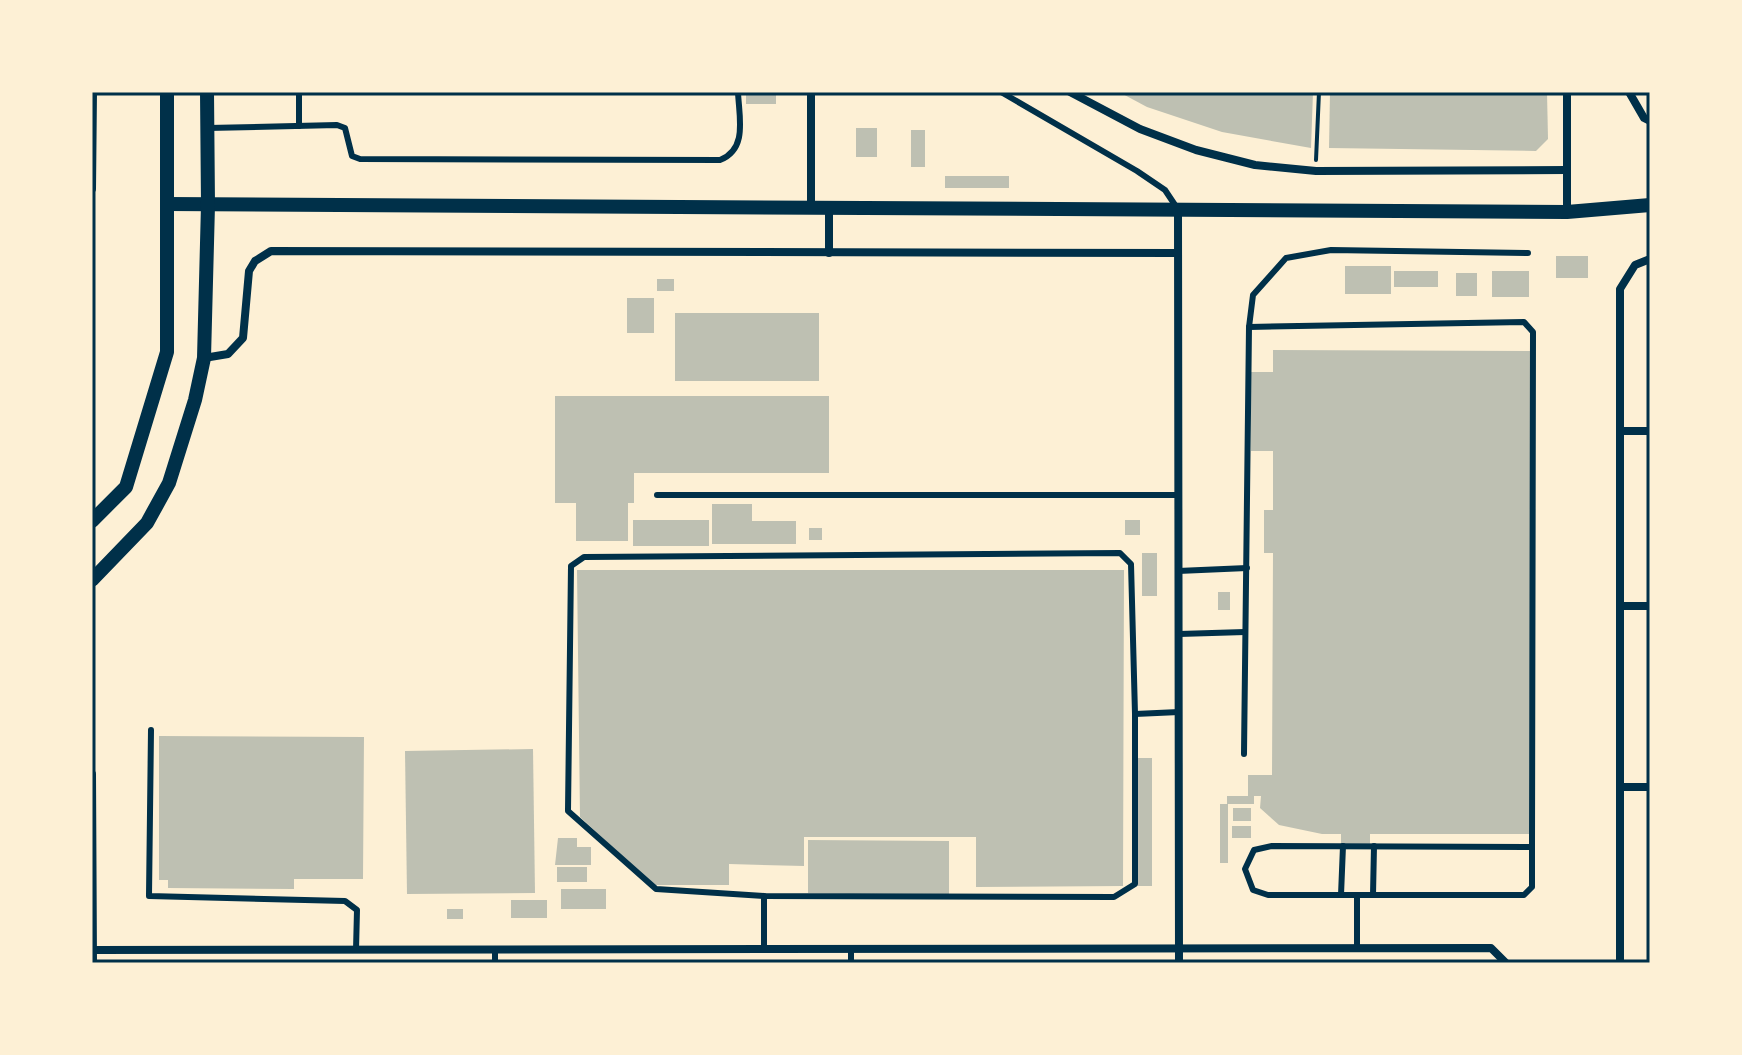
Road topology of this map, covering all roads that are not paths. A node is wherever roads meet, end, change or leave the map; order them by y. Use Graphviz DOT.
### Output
graph roads {
  1 [pos="93,92"];
  2 [pos="167,92"];
  3 [pos="207,92"];
  4 [pos="299,92"];
  5 [pos="738,92"];
  6 [pos="811,92"];
  7 [pos="1001,92"];
  8 [pos="1070,92"];
  9 [pos="1567,92"];
  10 [pos="1629,92"];
  11 [pos="1650,121"];
  12 [pos="299,126"];
  13 [pos="208,128"];
  14 [pos="1567,170"];
  15 [pos="92,189"];
  16 [pos="167,204"];
  17 [pos="208,205"];
  18 [pos="1650,205"];
  19 [pos="811,209"];
  20 [pos="829,209"];
  21 [pos="1178,210"];
  22 [pos="1567,212"];
  23 [pos="829,253"];
  24 [pos="1178,253"];
  25 [pos="1528,253"];
  26 [pos="1650,259"];
  27 [pos="1249,327"];
  28 [pos="204,358"];
  29 [pos="1620,431"];
  30 [pos="1650,431"];
  31 [pos="657,495"];
  32 [pos="1178,495"];
  33 [pos="92,521"];
  34 [pos="1247,568"];
  35 [pos="1178,571"];
  36 [pos="92,580"];
  37 [pos="1620,606"];
  38 [pos="1650,606"];
  39 [pos="1245,632"];
  40 [pos="1179,634"];
  41 [pos="1179,712"];
  42 [pos="1135,714"];
  43 [pos="151,730"];
  44 [pos="1244,754"];
  45 [pos="92,774"];
  46 [pos="1620,787"];
  47 [pos="1650,787"];
  48 [pos="1343,846"];
  49 [pos="1374,846"];
  50 [pos="1532,847"];
  51 [pos="1341,895"];
  52 [pos="1357,895"];
  53 [pos="1373,895"];
  54 [pos="764,896"];
  55 [pos="1357,949"];
  56 [pos="93,950"];
  57 [pos="356,950"];
  58 [pos="495,950"];
  59 [pos="764,950"];
  60 [pos="851,950"];
  61 [pos="1179,950"];
  62 [pos="93,963"];
  63 [pos="495,963"];
  64 [pos="851,963"];
  65 [pos="1179,963"];
  66 [pos="1506,963"];
  67 [pos="1620,963"];
  1 -- 15 [label="street"];
  2 -- 16 [label="street"];
  3 -- 13 [label="street"];
  4 -- 12 [label="lane"];
  5 -- 12 [label="lane"];
  6 -- 19 [label="street"];
  7 -- 21 [label="lane"];
  8 -- 14 [label="street"];
  9 -- 14 [label="street"];
  10 -- 11 [label="street"];
  12 -- 13 [label="lane"];
  13 -- 17 [label="street"];
  14 -- 22 [label="street"];
  16 -- 17 [label="street"];
  16 -- 33 [label="street"];
  17 -- 19 [label="street"];
  17 -- 28 [label="street"];
  18 -- 22 [label="street"];
  19 -- 20 [label="street"];
  20 -- 21 [label="street"];
  20 -- 23 [label="street"];
  21 -- 22 [label="street"];
  21 -- 24 [label="street"];
  23 -- 24 [label="street"];
  23 -- 28 [label="street"];
  24 -- 32 [label="street"];
  25 -- 27 [label="lane"];
  26 -- 29 [label="street"];
  27 -- 34 [label="lane"];
  27 -- 50 [label="lane"];
  28 -- 36 [label="street"];
  29 -- 30 [label="street"];
  29 -- 37 [label="street"];
  31 -- 32 [label="lane"];
  32 -- 35 [label="street"];
  34 -- 35 [label="lane"];
  34 -- 39 [label="lane"];
  35 -- 40 [label="street"];
  37 -- 38 [label="street"];
  37 -- 46 [label="street"];
  39 -- 40 [label="lane"];
  39 -- 44 [label="lane"];
  40 -- 41 [label="street"];
  41 -- 42 [label="lane"];
  41 -- 61 [label="street"];
  42 -- 54 [label="lane"];
  42 -- 54 [label="lane"];
  43 -- 57 [label="lane"];
  45 -- 56 [label="street"];
  46 -- 47 [label="street"];
  46 -- 67 [label="street"];
  48 -- 49 [label="lane"];
  48 -- 51 [label="lane"];
  48 -- 51 [label="lane"];
  49 -- 50 [label="lane"];
  49 -- 53 [label="lane"];
  50 -- 53 [label="lane"];
  51 -- 52 [label="lane"];
  52 -- 53 [label="lane"];
  52 -- 55 [label="lane"];
  54 -- 59 [label="lane"];
  55 -- 61 [label="street"];
  55 -- 66 [label="street"];
  56 -- 57 [label="street"];
  56 -- 62 [label="street"];
  57 -- 58 [label="street"];
  58 -- 59 [label="street"];
  58 -- 63 [label="lane"];
  59 -- 60 [label="street"];
  60 -- 61 [label="street"];
  60 -- 64 [label="lane"];
  61 -- 65 [label="street"];
}
